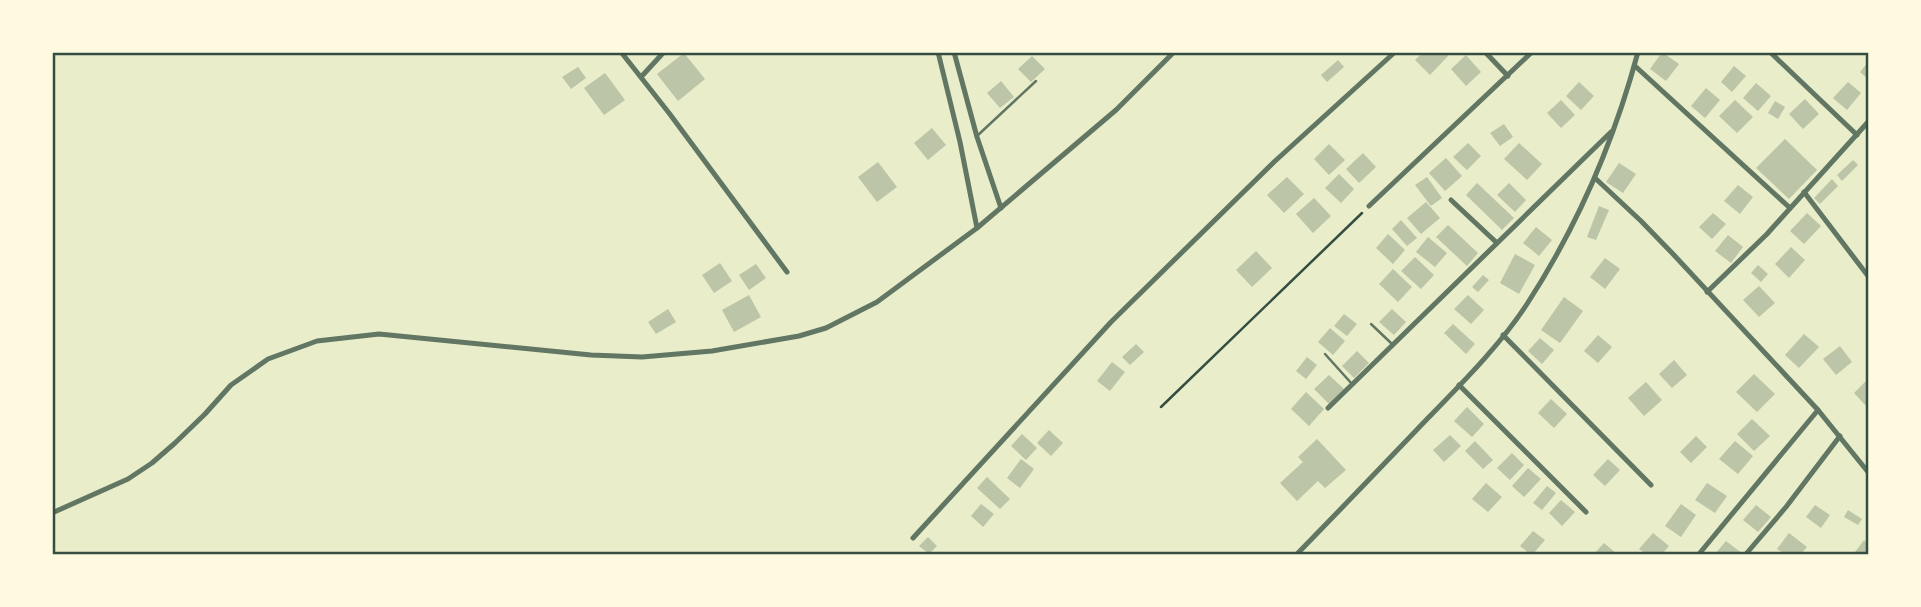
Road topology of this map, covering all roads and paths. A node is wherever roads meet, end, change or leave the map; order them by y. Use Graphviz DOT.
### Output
graph roads {
  1 [pos="621,52"];
  2 [pos="664,52"];
  3 [pos="938,52"];
  4 [pos="954,52"];
  5 [pos="1174,52"];
  6 [pos="1395,52"];
  7 [pos="1485,52"];
  8 [pos="1532,52"];
  9 [pos="1638,52"];
  10 [pos="1770,52"];
  11 [pos="1635,66"];
  12 [pos="1508,76"];
  13 [pos="640,77"];
  14 [pos="1036,81"];
  15 [pos="963,88"];
  16 [pos="949,92"];
  17 [pos="1868,122"];
  18 [pos="1614,130"];
  19 [pos="1857,135"];
  20 [pos="977,137"];
  21 [pos="1595,178"];
  22 [pos="1804,192"];
  23 [pos="1451,200"];
  24 [pos="1369,205"];
  25 [pos="1001,208"];
  26 [pos="1790,208"];
  27 [pos="977,228"];
  28 [pos="1497,243"];
  29 [pos="787,272"];
  30 [pos="1868,276"];
  31 [pos="1707,292"];
  32 [pos="1371,324"];
  33 [pos="1503,335"];
  34 [pos="1394,345"];
  35 [pos="1325,354"];
  36 [pos="1352,384"];
  37 [pos="1460,385"];
  38 [pos="1161,407"];
  39 [pos="1328,408"];
  40 [pos="1818,410"];
  41 [pos="1840,436"];
  42 [pos="1868,472"];
  43 [pos="1651,485"];
  44 [pos="1586,512"];
  45 [pos="52,513"];
  46 [pos="913,538"];
  47 [pos="1297,555"];
  48 [pos="1699,555"];
  49 [pos="1746,555"];
  1 -- 13 [label="street"];
  2 -- 13 [label="street"];
  3 -- 16 [label="street"];
  4 -- 15 [label="street"];
  5 -- 25 [label="street"];
  6 -- 46 [label="street"];
  7 -- 12 [label="street"];
  8 -- 12 [label="street"];
  9 -- 11 [label="street"];
  10 -- 19 [label="street"];
  11 -- 18 [label="street"];
  11 -- 26 [label="street"];
  12 -- 24 [label="street"];
  13 -- 29 [label="street"];
  14 -- 20 [label="lane"];
  15 -- 16 [label="street"];
  15 -- 20 [label="street"];
  16 -- 27 [label="street"];
  17 -- 19 [label="street"];
  18 -- 21 [label="street"];
  18 -- 28 [label="street"];
  19 -- 22 [label="street"];
  20 -- 25 [label="street"];
  21 -- 31 [label="street"];
  21 -- 33 [label="street"];
  22 -- 26 [label="street"];
  22 -- 30 [label="street"];
  23 -- 28 [label="street"];
  24 -- 38 [label="path"];
  25 -- 27 [label="street"];
  26 -- 31 [label="street"];
  27 -- 45 [label="street"];
  28 -- 34 [label="street"];
  31 -- 40 [label="street"];
  32 -- 34 [label="lane"];
  33 -- 37 [label="street"];
  33 -- 43 [label="street"];
  34 -- 36 [label="street"];
  35 -- 36 [label="lane"];
  36 -- 39 [label="street"];
  37 -- 44 [label="street"];
  37 -- 47 [label="street"];
  40 -- 41 [label="street"];
  40 -- 48 [label="street"];
  41 -- 42 [label="street"];
  41 -- 49 [label="street"];
}
